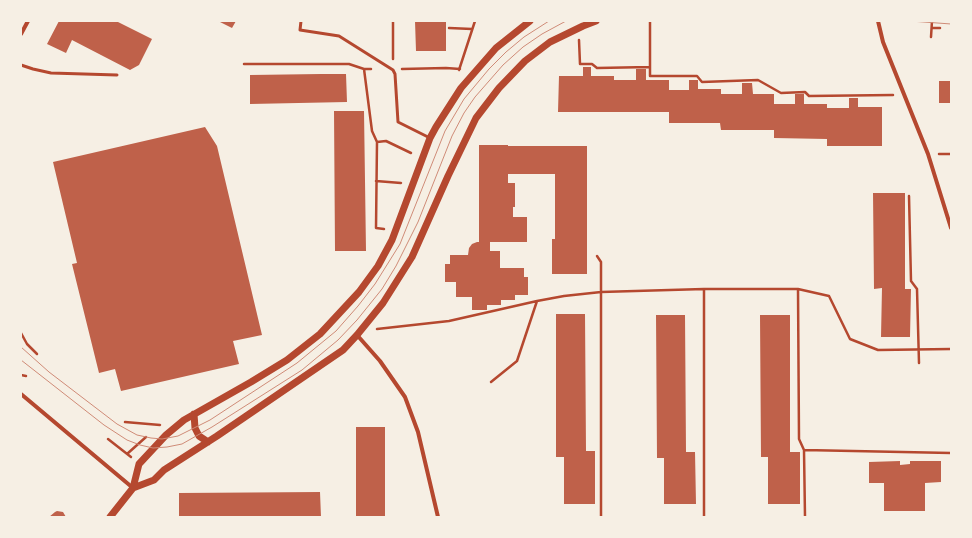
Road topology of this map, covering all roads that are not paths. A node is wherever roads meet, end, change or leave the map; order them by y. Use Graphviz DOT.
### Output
graph roads {
  1 [pos="28,21"];
  2 [pos="301,21"];
  3 [pos="530,21"];
  4 [pos="596,21"];
  5 [pos="878,21"];
  6 [pos="581,25"];
  7 [pos="21,34"];
  8 [pos="21,65"];
  9 [pos="117,75"];
  10 [pos="430,138"];
  11 [pos="951,228"];
  12 [pos="357,335"];
  13 [pos="21,394"];
  14 [pos="194,414"];
  15 [pos="208,442"];
  16 [pos="133,488"];
  17 [pos="110,517"];
  18 [pos="438,517"];
  1 -- 7 [label="street"];
  2 -- 10 [label="lane"];
  3 -- 10 [label="street"];
  4 -- 6 [label="street"];
  5 -- 11 [label="street"];
  6 -- 12 [label="street"];
  8 -- 9 [label="lane"];
  10 -- 14 [label="street"];
  12 -- 15 [label="street"];
  12 -- 18 [label="street"];
  13 -- 16 [label="street"];
  14 -- 15 [label="street"];
  14 -- 16 [label="street"];
  15 -- 16 [label="street"];
  16 -- 17 [label="street"];
}
